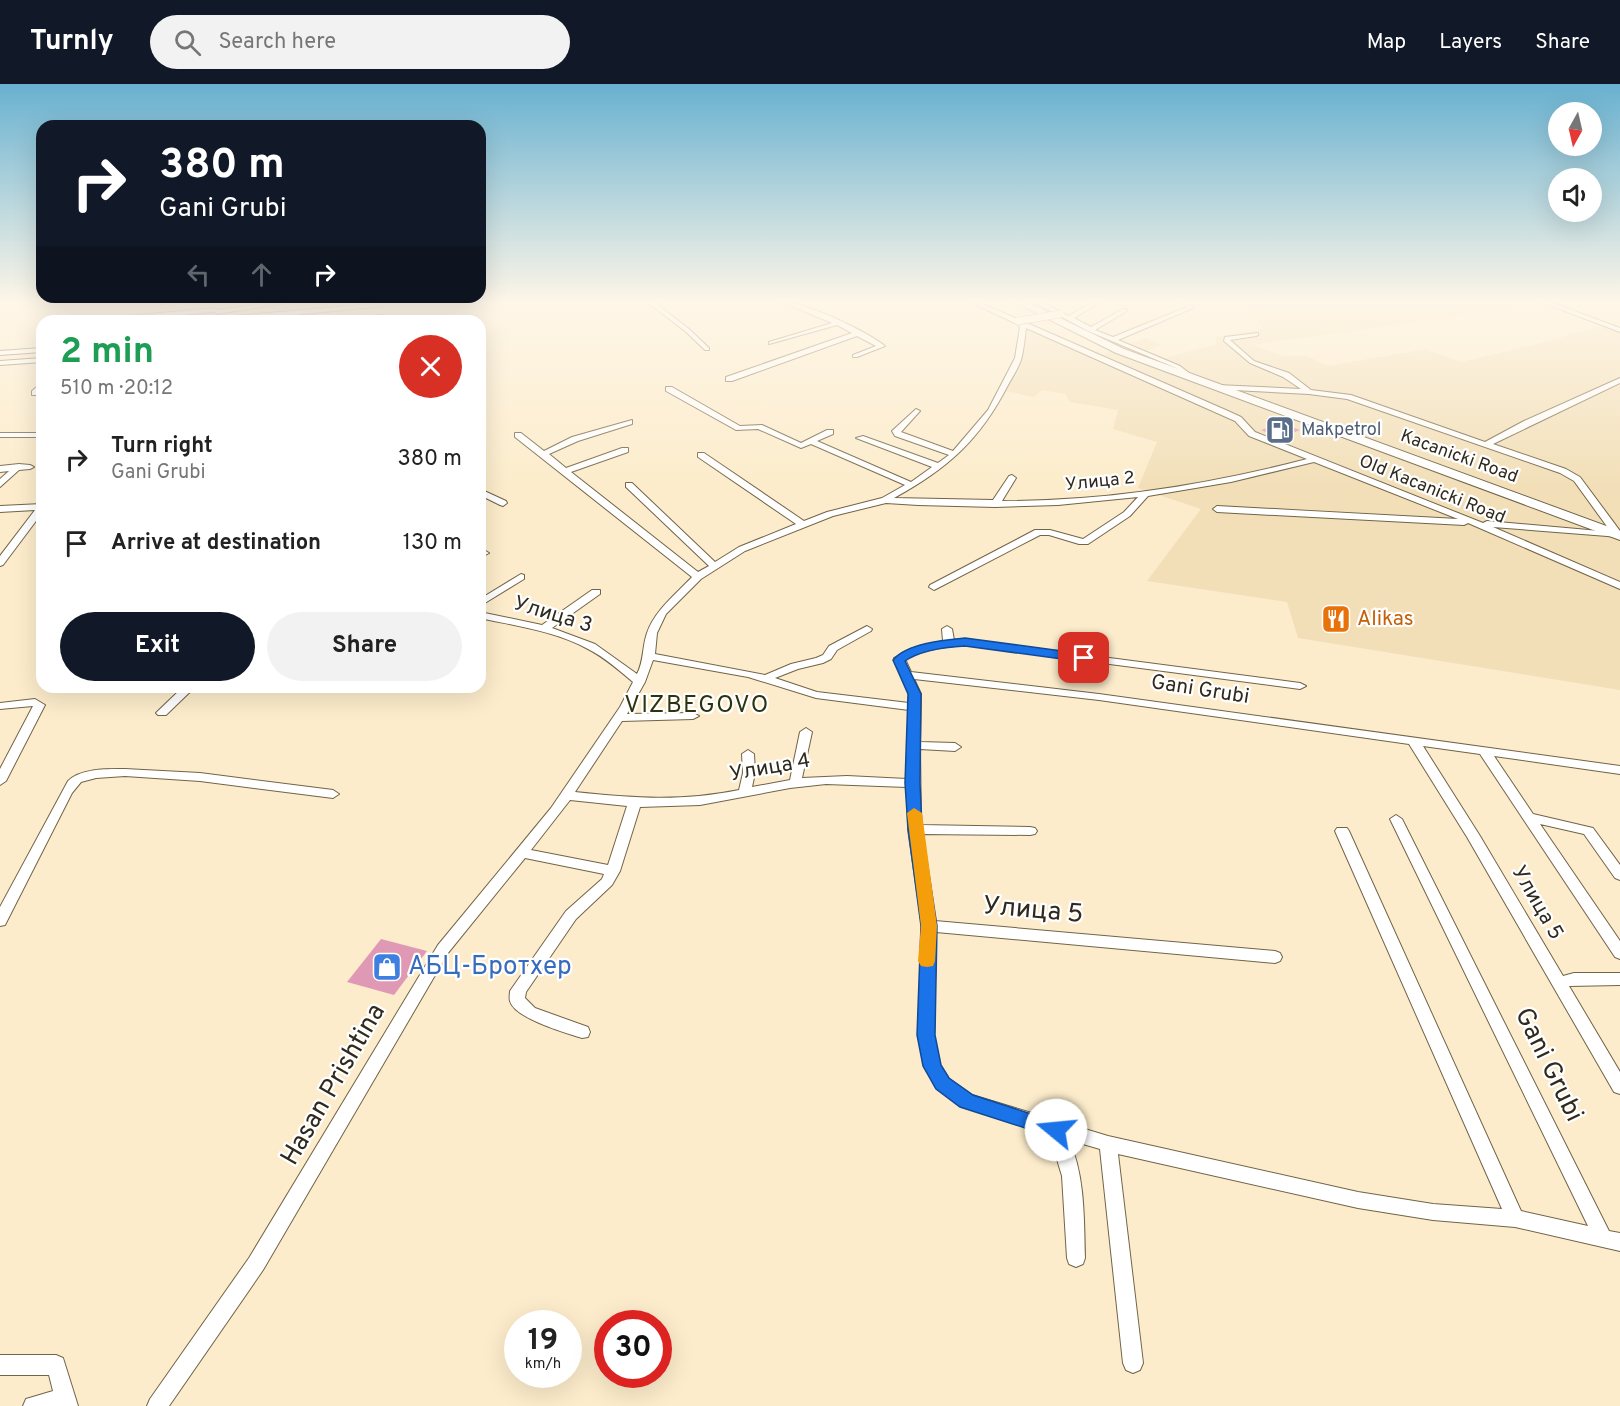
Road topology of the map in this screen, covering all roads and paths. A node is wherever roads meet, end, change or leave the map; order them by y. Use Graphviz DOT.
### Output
graph roads {
  1 [pos="772,364"];
  2 [pos="1015,364"];
  3 [pos="1114,364"];
  4 [pos="1154,364"];
  5 [pos="1170,364"];
  6 [pos="1256,364"];
  7 [pos="1190,377"];
  8 [pos="729,379"];
  9 [pos="1620,380"];
  10 [pos="1217,387"];
  11 [pos="669,389"];
  12 [pos="1309,392"];
  13 [pos="916,411"];
  14 [pos="629,422"];
  15 [pos="830,432"];
  16 [pos="0,435"];
  17 [pos="36,435"];
  18 [pos="519,435"];
  19 [pos="860,438"];
  20 [pos="812,442"];
  21 [pos="1487,444"];
  22 [pos="625,450"];
  23 [pos="543,454"];
  24 [pos="954,454"];
  25 [pos="701,455"];
  26 [pos="1315,459"];
  27 [pos="938,466"];
  28 [pos="0,469"];
  29 [pos="565,471"];
  30 [pos="1012,478"];
  31 [pos="0,484"];
  32 [pos="629,485"];
  33 [pos="912,485"];
  34 [pos="1145,494"];
  35 [pos="486,495"];
  36 [pos="885,500"];
  37 [pos="503,503"];
  38 [pos="995,504"];
  39 [pos="36,507"];
  40 [pos="0,509"];
  41 [pos="1216,509"];
  42 [pos="36,515"];
  43 [pos="1476,523"];
  44 [pos="802,524"];
  45 [pos="1619,536"];
  46 [pos="0,563"];
  47 [pos="713,565"];
  48 [pos="521,577"];
  49 [pos="698,577"];
  50 [pos="1620,586"];
  51 [pos="934,587"];
  52 [pos="596,592"];
  53 [pos="486,599"];
  54 [pos="486,616"];
  55 [pos="867,628"];
  56 [pos="544,629"];
  57 [pos="947,629"];
  58 [pos="948,643"];
  59 [pos="650,648"];
  60 [pos="907,675"];
  61 [pos="767,678"];
  62 [pos="639,682"];
  63 [pos="1300,686"];
  64 [pos="183,693"];
  65 [pos="0,706"];
  66 [pos="916,706"];
  67 [pos="162,713"];
  68 [pos="693,717"];
  69 [pos="618,718"];
  70 [pos="806,732"];
  71 [pos="1414,742"];
  72 [pos="913,745"];
  73 [pos="955,747"];
  74 [pos="1485,752"];
  75 [pos="748,754"];
  76 [pos="1620,770"];
  77 [pos="0,781"];
  78 [pos="913,783"];
  79 [pos="795,784"];
  80 [pos="745,792"];
  81 [pos="333,794"];
  82 [pos="568,796"];
  83 [pos="635,802"];
  84 [pos="1531,818"];
  85 [pos="1396,819"];
  86 [pos="915,828"];
  87 [pos="1030,831"];
  88 [pos="1342,831"];
  89 [pos="522,854"];
  90 [pos="613,871"];
  91 [pos="1620,875"];
  92 [pos="0,921"];
  93 [pos="929,926"];
  94 [pos="1620,953"];
  95 [pos="1275,957"];
  96 [pos="1620,979"];
  97 [pos="1559,983"];
  98 [pos="582,1032"];
  99 [pos="1620,1087"];
  100 [pos="1056,1130"];
  101 [pos="1108,1144"];
  102 [pos="1515,1218"];
  103 [pos="1612,1240"];
  104 [pos="1076,1258"];
  105 [pos="1134,1364"];
  106 [pos="0,1365"];
  107 [pos="67,1402"];
  108 [pos="33,1406"];
  109 [pos="157,1406"];
  1 -- 8 [label="street"];
  2 -- 24 [label="street"];
  3 -- 26 [label="street, Old Kacanicki Road"];
  4 -- 7 [label="street, Kacanicki Road"];
  5 -- 7 [label="street"];
  6 -- 12 [label="street"];
  7 -- 10 [label="street, Kacanicki Road"];
  9 -- 21 [label="street"];
  10 -- 12 [label="street"];
  10 -- 45 [label="street, Kacanicki Road"];
  11 -- 20 [label="street"];
  12 -- 21 [label="street"];
  13 -- 24 [label="street"];
  14 -- 23 [label="street"];
  15 -- 20 [label="street"];
  16 -- 17 [label="street"];
  18 -- 23 [label="street"];
  19 -- 27 [label="street"];
  20 -- 33 [label="street"];
  21 -- 45 [label="street"];
  22 -- 29 [label="street"];
  23 -- 29 [label="street"];
  24 -- 27 [label="street"];
  25 -- 44 [label="street"];
  26 -- 34 [label="street, Улица 2"];
  26 -- 43 [label="street, Old Kacanicki Road"];
  27 -- 33 [label="street"];
  28 -- 31 [label="street"];
  29 -- 49 [label="street"];
  30 -- 38 [label="street"];
  32 -- 47 [label="street"];
  33 -- 36 [label="street"];
  34 -- 38 [label="street, Улица 2"];
  34 -- 51 [label="street"];
  35 -- 37 [label="street"];
  36 -- 38 [label="street, Улица 2"];
  36 -- 44 [label="street, Hasan Prishtina"];
  39 -- 40 [label="street"];
  41 -- 43 [label="street"];
  42 -- 46 [label="street"];
  43 -- 45 [label="street"];
  43 -- 50 [label="street, Old Kacanicki Road"];
  44 -- 47 [label="street, Hasan Prishtina"];
  47 -- 49 [label="street, Hasan Prishtina"];
  48 -- 53 [label="street"];
  49 -- 59 [label="street, Hasan Prishtina"];
  52 -- 56 [label="street"];
  54 -- 56 [label="street, Улица 3"];
  55 -- 61 [label="street"];
  56 -- 62 [label="street, Улица 3"];
  57 -- 58 [label="street"];
  58 -- 60 [label="street, Gani Grubi"];
  58 -- 63 [label="street, Gani Grubi"];
  59 -- 61 [label="street"];
  59 -- 62 [label="street, Hasan Prishtina"];
  60 -- 66 [label="street, Gani Grubi"];
  60 -- 71 [label="street, Gani Grubi"];
  61 -- 66 [label="street"];
  62 -- 69 [label="street, Hasan Prishtina"];
  64 -- 67 [label="street"];
  65 -- 77 [label="street"];
  66 -- 72 [label="street, Gani Grubi"];
  68 -- 69 [label="street"];
  69 -- 82 [label="street, Hasan Prishtina"];
  70 -- 79 [label="street"];
  71 -- 74 [label="street, Gani Grubi"];
  71 -- 97 [label="street, Улица 5"];
  72 -- 73 [label="street"];
  72 -- 78 [label="street, Gani Grubi"];
  74 -- 76 [label="street, Gani Grubi"];
  74 -- 84 [label="street"];
  75 -- 80 [label="street"];
  78 -- 79 [label="street, Улица 4"];
  78 -- 86 [label="street, Gani Grubi"];
  79 -- 80 [label="street, Улица 4"];
  80 -- 83 [label="street, Улица 4"];
  81 -- 92 [label="street"];
  82 -- 83 [label="street, Улица 4"];
  82 -- 89 [label="street, Hasan Prishtina"];
  83 -- 90 [label="street"];
  84 -- 91 [label="street"];
  84 -- 94 [label="street"];
  85 -- 103 [label="street, Gani Grubi"];
  86 -- 87 [label="street"];
  86 -- 93 [label="street, Gani Grubi"];
  88 -- 102 [label="street"];
  89 -- 90 [label="street"];
  89 -- 109 [label="street, Hasan Prishtina"];
  90 -- 98 [label="street"];
  93 -- 95 [label="street, Улица 5"];
  93 -- 100 [label="street, Gani Grubi"];
  96 -- 97 [label="street"];
  97 -- 99 [label="street, Улица 5"];
  100 -- 101 [label="street, Gani Grubi"];
  100 -- 104 [label="street"];
  101 -- 102 [label="street, Gani Grubi"];
  101 -- 105 [label="street"];
  102 -- 103 [label="street, Gani Grubi"];
  106 -- 107 [label="street"];
  107 -- 108 [label="street"];
}
